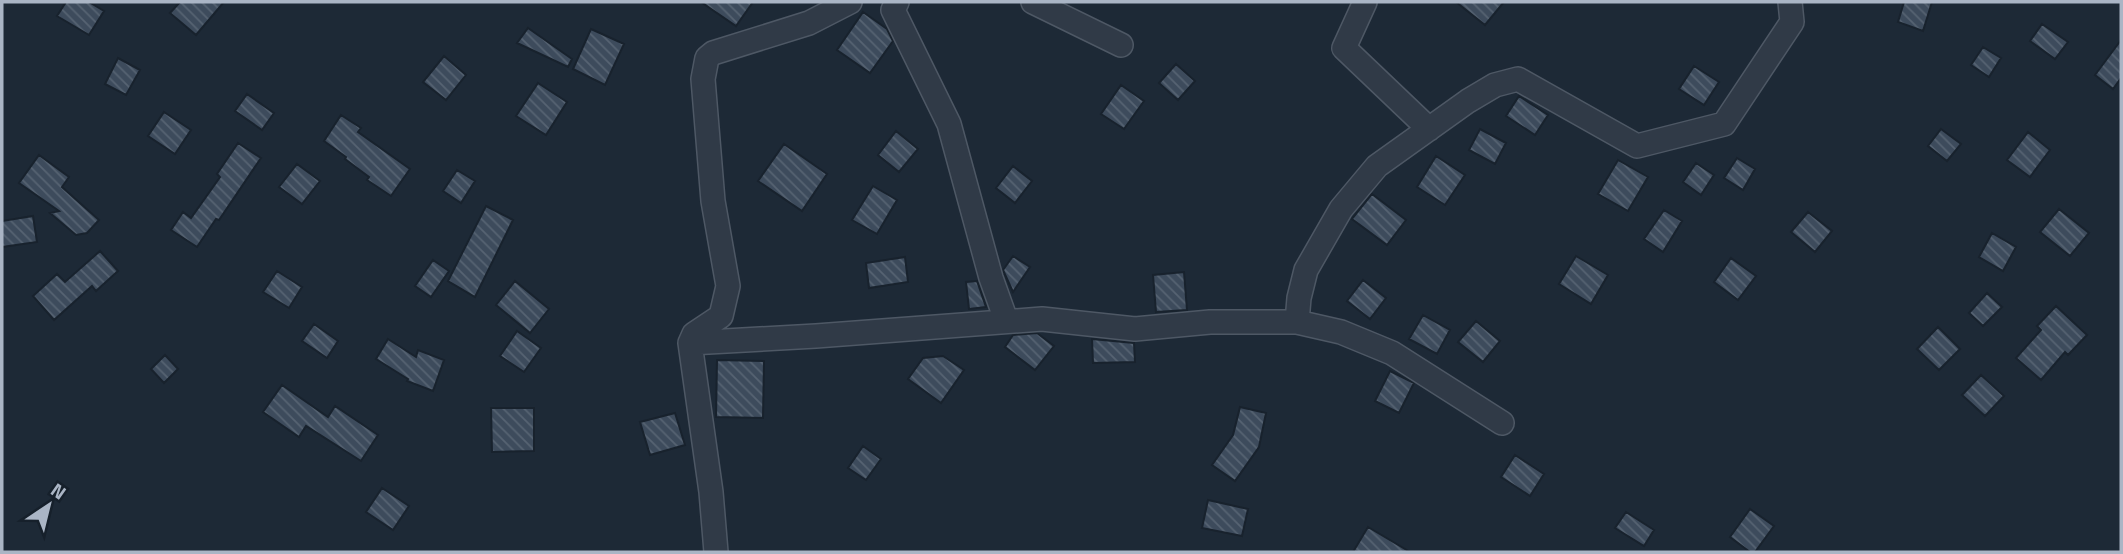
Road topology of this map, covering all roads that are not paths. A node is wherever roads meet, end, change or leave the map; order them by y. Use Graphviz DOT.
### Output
graph roads {
  1 [pos="850,2"];
  2 [pos="897,2"];
  3 [pos="1033,2"];
  4 [pos="1365,2"];
  5 [pos="1790,2"];
  6 [pos="1121,45"];
  7 [pos="1429,130"];
  8 [pos="1006,320"];
  9 [pos="1297,322"];
  10 [pos="690,343"];
  11 [pos="1502,423"];
  12 [pos="716,552"];
  1 -- 10 [label="street"];
  2 -- 8 [label="street"];
  3 -- 6 [label="street"];
  4 -- 7 [label="street"];
  5 -- 7 [label="street"];
  7 -- 9 [label="street"];
  8 -- 9 [label="street"];
  8 -- 10 [label="street"];
  9 -- 11 [label="street"];
  10 -- 12 [label="street"];
}
